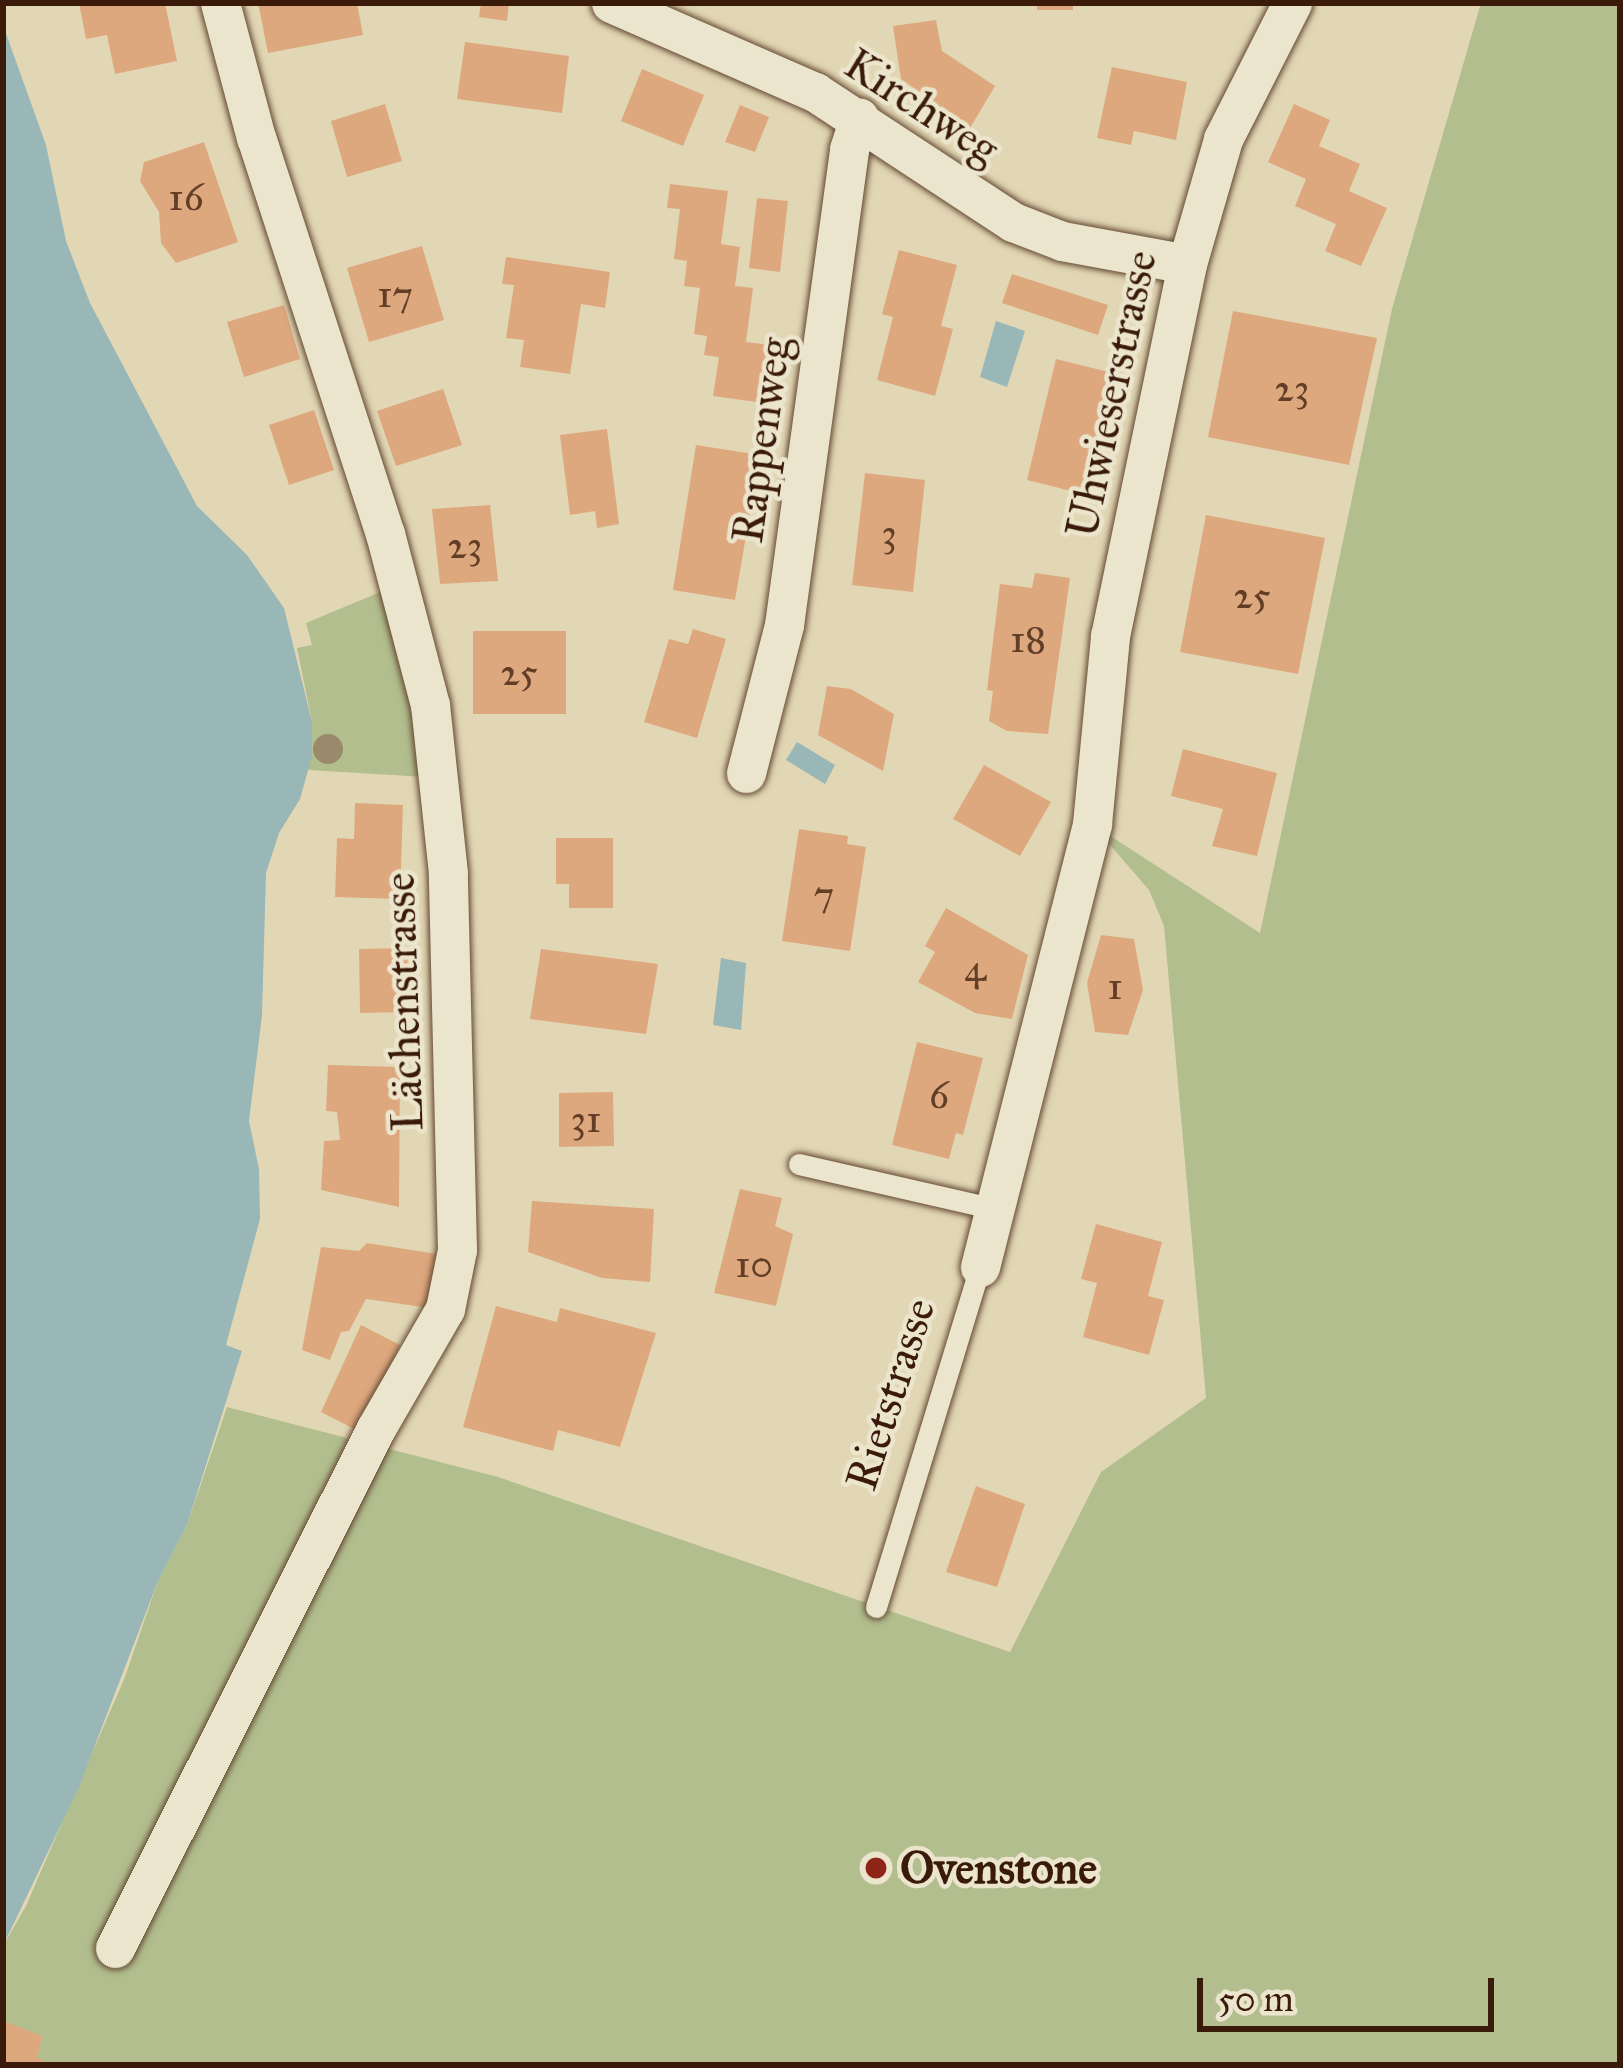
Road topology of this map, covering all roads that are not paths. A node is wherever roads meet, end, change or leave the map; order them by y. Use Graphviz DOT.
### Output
graph roads {
  1 [pos="220,3"];
  2 [pos="611,3"];
  3 [pos="1292,3"];
  4 [pos="859,118"];
  5 [pos="1187,264"];
  6 [pos="746,773"];
  7 [pos="1092,824"];
  8 [pos="799,1164"];
  9 [pos="994,1209"];
  10 [pos="980,1267"];
  11 [pos="876,1607"];
  12 [pos="115,1948"];
  1 -- 12 [label="street, Lächenstrasse"];
  2 -- 4 [label="street, Kirchweg"];
  3 -- 5 [label="street, Uhwieserstrasse"];
  4 -- 5 [label="street, Kirchweg"];
  4 -- 6 [label="street, Rappenweg"];
  5 -- 7 [label="street, Uhwieserstrasse"];
  7 -- 9 [label="street, Rietstrasse"];
  8 -- 9 [label="lane"];
  9 -- 10 [label="street, Rietstrasse"];
  10 -- 11 [label="lane, Rietstrasse"];
}
